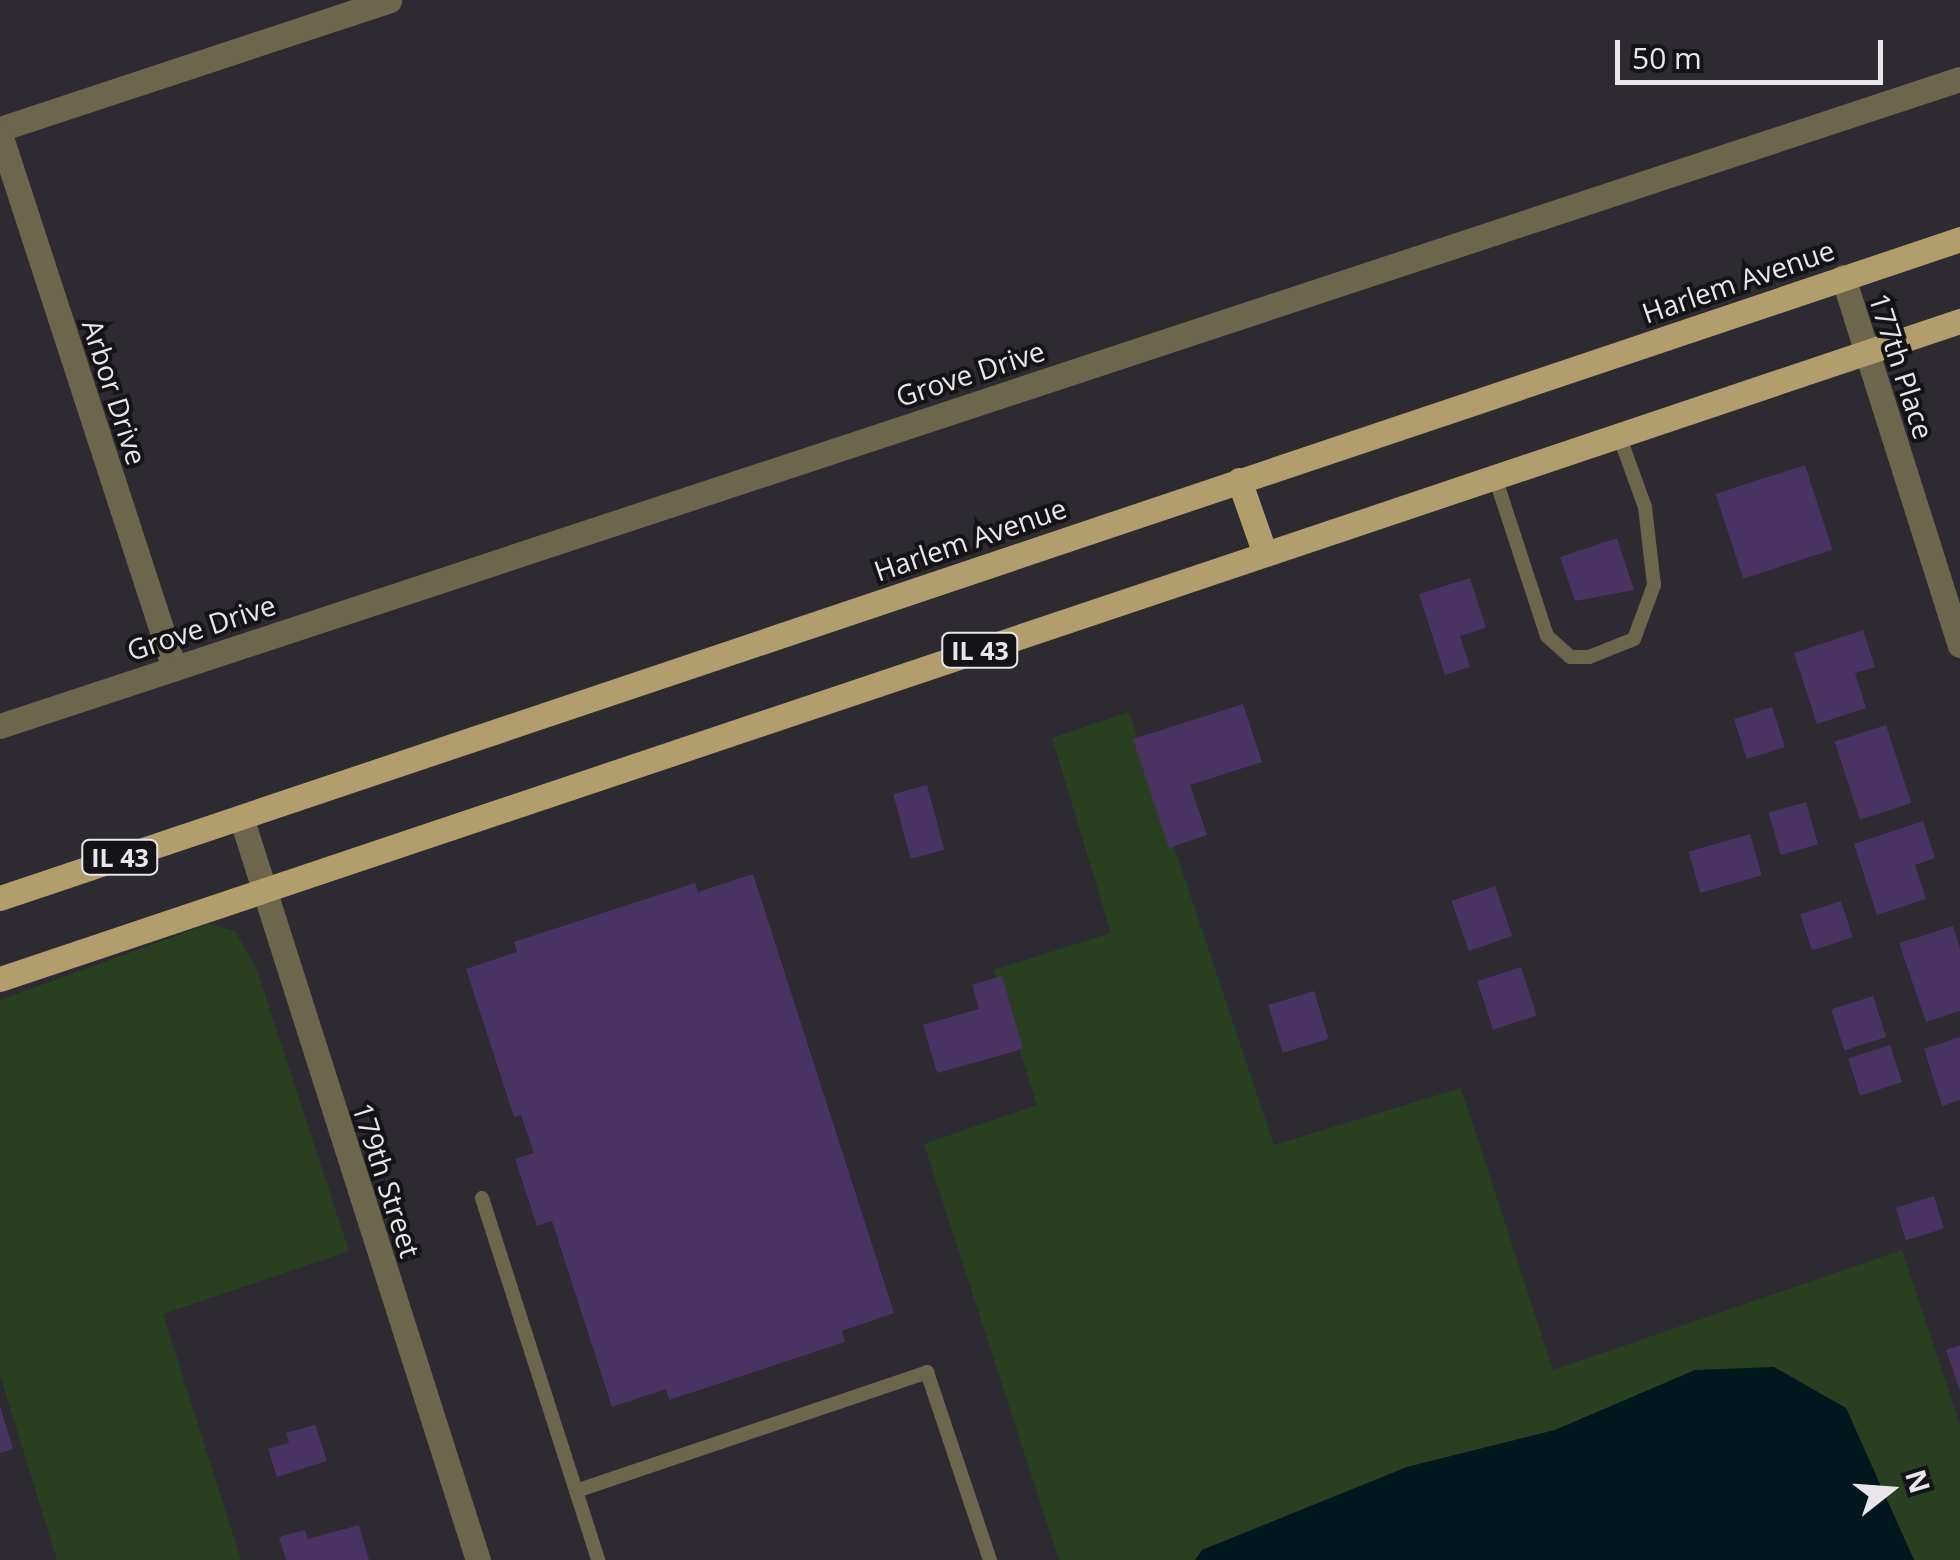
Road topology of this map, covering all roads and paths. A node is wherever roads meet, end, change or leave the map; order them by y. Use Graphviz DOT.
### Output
graph roads {
  1 [pos="389,0"];
  2 [pos="1960,79"];
  3 [pos="0,132"];
  4 [pos="1960,239"];
  5 [pos="1842,277"];
  6 [pos="1960,322"];
  7 [pos="1866,352"];
  8 [pos="1619,435"];
  9 [pos="1495,477"];
  10 [pos="1239,480"];
  11 [pos="1265,554"];
  12 [pos="1960,645"];
  13 [pos="174,668"];
  14 [pos="0,726"];
  15 [pos="241,817"];
  16 [pos="263,890"];
  17 [pos="0,898"];
  18 [pos="0,979"];
  19 [pos="482,1198"];
  20 [pos="576,1491"];
  21 [pos="478,1560"];
  22 [pos="598,1560"];
  23 [pos="990,1560"];
  1 -- 3 [label="street"];
  2 -- 13 [label="street, Grove Drive"];
  3 -- 13 [label="street, Arbor Drive"];
  4 -- 5 [label="main road, Harlem Avenue / IL 43"];
  5 -- 7 [label="street, 177th Place"];
  5 -- 10 [label="main road, Harlem Avenue / IL 43"];
  6 -- 7 [label="main road, IL 43"];
  7 -- 8 [label="main road, IL 43"];
  7 -- 12 [label="street, 177th Place"];
  8 -- 9 [label="main road, IL 43"];
  8 -- 9 [label="lane"];
  9 -- 11 [label="main road, IL 43"];
  10 -- 11 [label="main road"];
  10 -- 15 [label="main road, Harlem Avenue / IL 43"];
  11 -- 16 [label="main road, IL 43"];
  13 -- 14 [label="street, Grove Drive"];
  15 -- 16 [label="street, 179th Street"];
  15 -- 17 [label="main road, Harlem Avenue / IL 43"];
  16 -- 18 [label="main road, IL 43"];
  16 -- 21 [label="street, 179th Street"];
  19 -- 20 [label="lane"];
  20 -- 22 [label="lane"];
  20 -- 23 [label="lane"];
}
